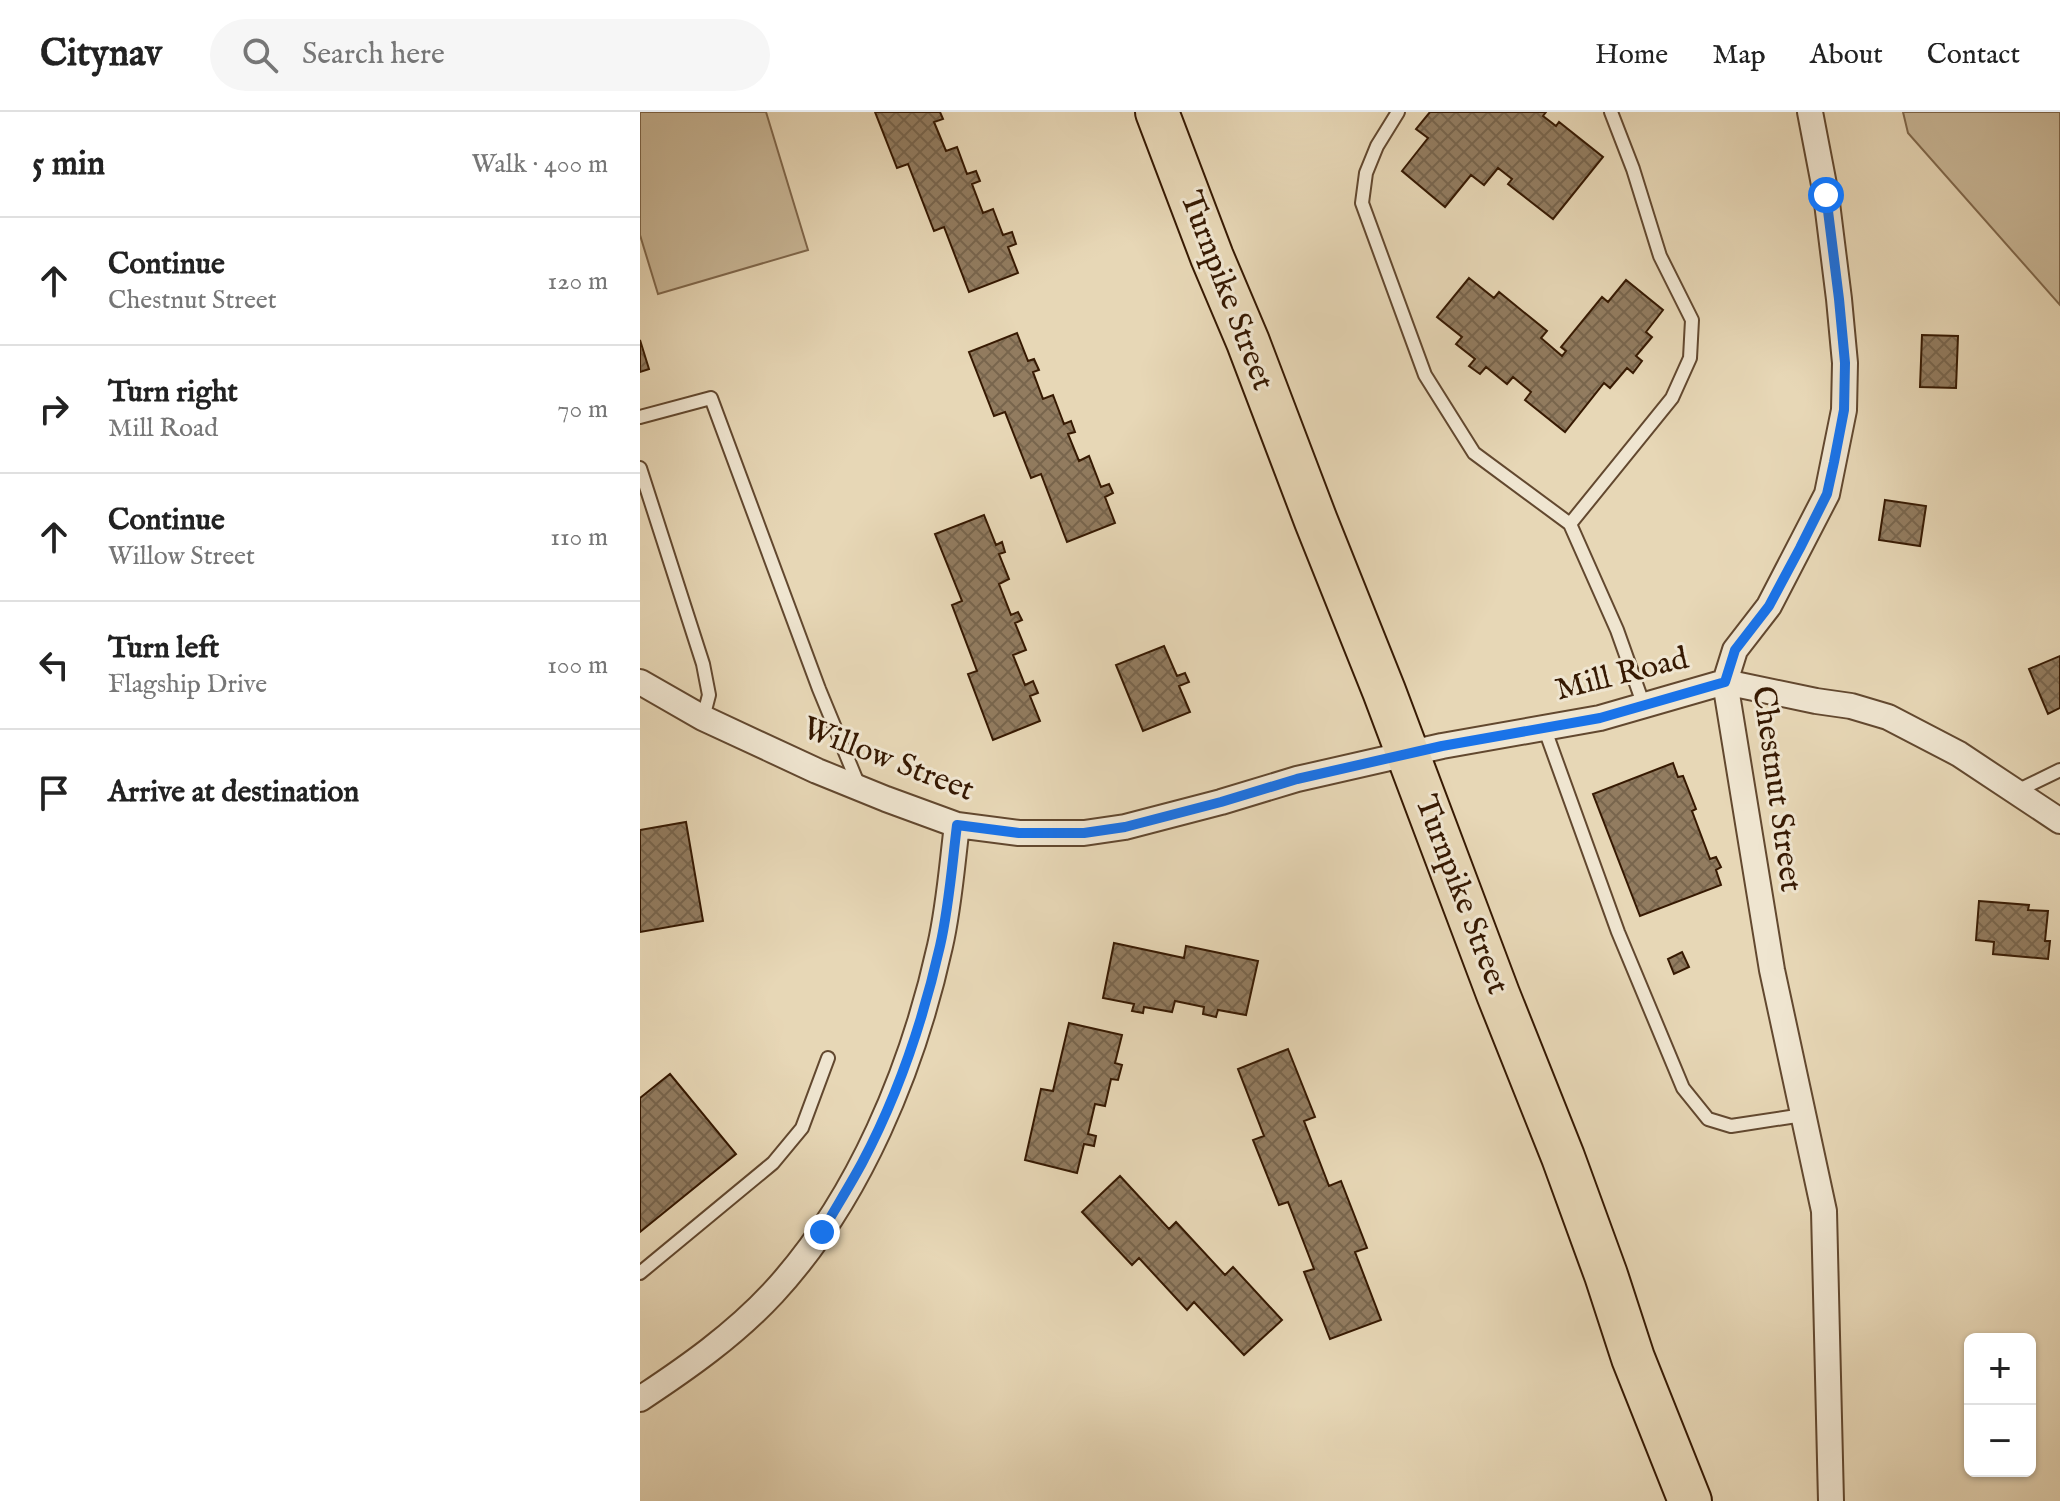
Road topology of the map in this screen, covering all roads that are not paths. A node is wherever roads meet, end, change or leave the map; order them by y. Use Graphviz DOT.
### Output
graph roads {
  1 [pos="1157,112"];
  2 [pos="1398,112"];
  3 [pos="1611,112"];
  4 [pos="1810,112"];
  5 [pos="640,417"];
  6 [pos="640,468"];
  7 [pos="1570,524"];
  8 [pos="640,682"];
  9 [pos="1725,682"];
  10 [pos="1644,706"];
  11 [pos="703,718"];
  12 [pos="1544,727"];
  13 [pos="1408,754"];
  14 [pos="2060,770"];
  15 [pos="861,789"];
  16 [pos="2017,791"];
  17 [pos="2060,821"];
  18 [pos="957,825"];
  19 [pos="828,1058"];
  20 [pos="1803,1115"];
  21 [pos="640,1273"];
  22 [pos="640,1399"];
  23 [pos="1690,1501"];
  24 [pos="1831,1501"];
  1 -- 13 [label="highway, Turnpike Street"];
  2 -- 7 [label="lane"];
  3 -- 7 [label="lane"];
  4 -- 9 [label="street, Chestnut Street"];
  5 -- 15 [label="lane"];
  6 -- 11 [label="lane"];
  7 -- 10 [label="lane"];
  8 -- 11 [label="street, Willow Street"];
  9 -- 10 [label="street, Mill Road"];
  9 -- 16 [label="street, Mill Road"];
  9 -- 20 [label="street, Chestnut Street"];
  10 -- 12 [label="street, Mill Road"];
  11 -- 15 [label="street, Willow Street"];
  12 -- 13 [label="street, Mill Road"];
  12 -- 20 [label="lane"];
  13 -- 18 [label="street, Willow Street"];
  13 -- 23 [label="highway, Turnpike Street"];
  14 -- 16 [label="lane"];
  15 -- 18 [label="street, Willow Street"];
  16 -- 17 [label="street, Mill Road"];
  18 -- 22 [label="street"];
  19 -- 21 [label="lane"];
  20 -- 24 [label="street, Chestnut Street"];
}
